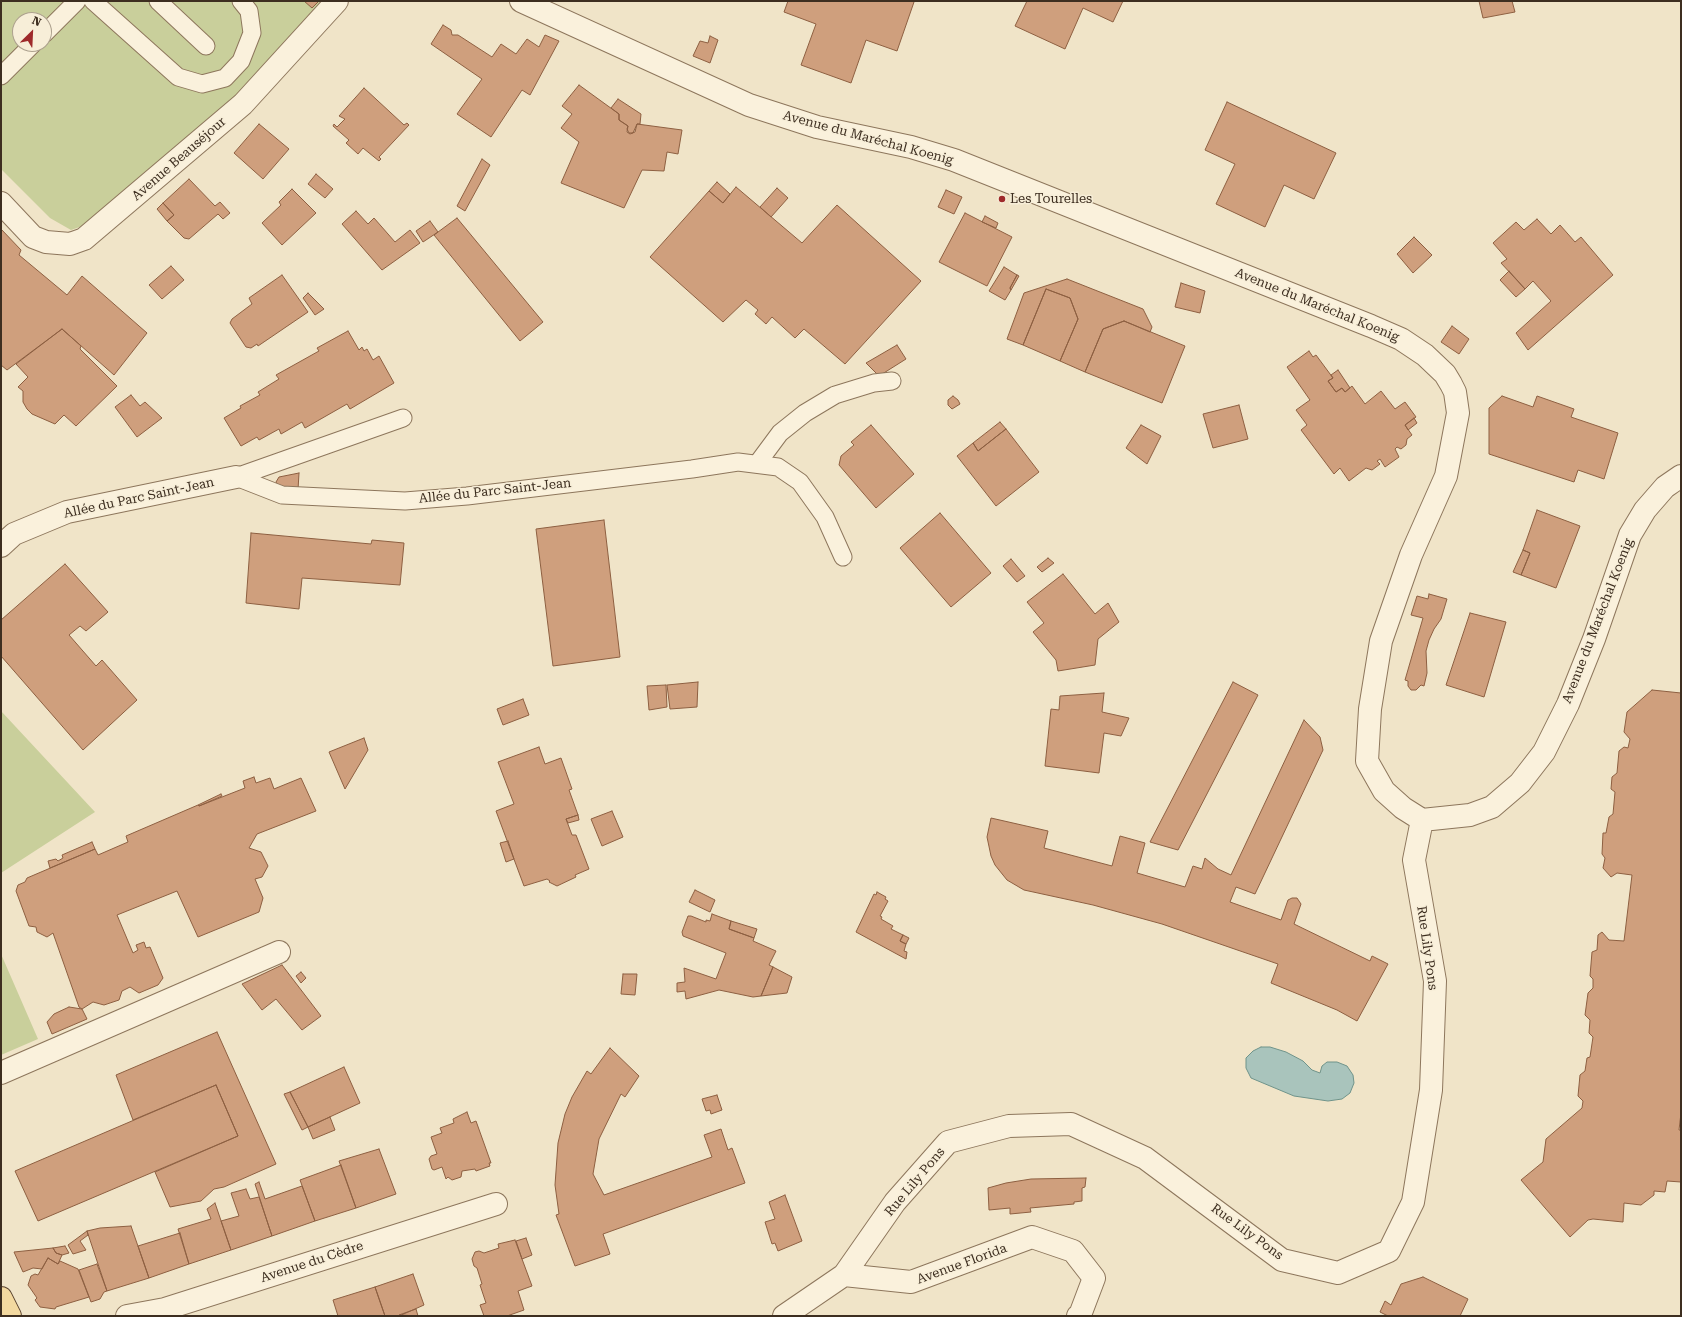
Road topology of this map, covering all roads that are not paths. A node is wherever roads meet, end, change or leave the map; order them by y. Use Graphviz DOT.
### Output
graph roads {
  1 [pos="77,1"];
  2 [pos="93,1"];
  3 [pos="241,1"];
  4 [pos="337,1"];
  5 [pos="521,1"];
  6 [pos="163,2"];
  7 [pos="52,26"];
  8 [pos="206,46"];
  9 [pos="25,52"];
  10 [pos="1,76"];
  11 [pos="1,203"];
  12 [pos="892,381"];
  13 [pos="403,418"];
  14 [pos="757,464"];
  15 [pos="1681,476"];
  16 [pos="236,477"];
  17 [pos="1,546"];
  18 [pos="843,557"];
  19 [pos="1422,820"];
  20 [pos="279,952"];
  21 [pos="1,1073"];
  22 [pos="496,1204"];
  23 [pos="844,1275"];
  24 [pos="1,1298"];
  25 [pos="169,1312"];
  26 [pos="10,1316"];
  27 [pos="127,1316"];
  28 [pos="784,1316"];
  29 [pos="1078,1316"];
  1 -- 7 [label="lane"];
  2 -- 3 [label="lane"];
  4 -- 11 [label="street, Avenue Beauséjour"];
  5 -- 19 [label="street, Avenue du Maréchal Koenig"];
  6 -- 8 [label="lane"];
  9 -- 10 [label="lane"];
  12 -- 14 [label="lane"];
  13 -- 16 [label="lane, Allée du Parc Saint-Jean"];
  14 -- 16 [label="lane, Allée du Parc Saint-Jean"];
  14 -- 18 [label="lane, Allée du Parc Saint-Jean"];
  15 -- 19 [label="street, Avenue du Maréchal Koenig"];
  16 -- 17 [label="street, Allée du Parc Saint-Jean"];
  19 -- 23 [label="street, Rue Lily Pons"];
  20 -- 21 [label="street"];
  22 -- 25 [label="street, Avenue du Cèdre"];
  23 -- 28 [label="street"];
  23 -- 29 [label="street, Avenue Florida"];
  24 -- 26 [label="main road"];
  25 -- 27 [label="street, Avenue du Cèdre"];
}
